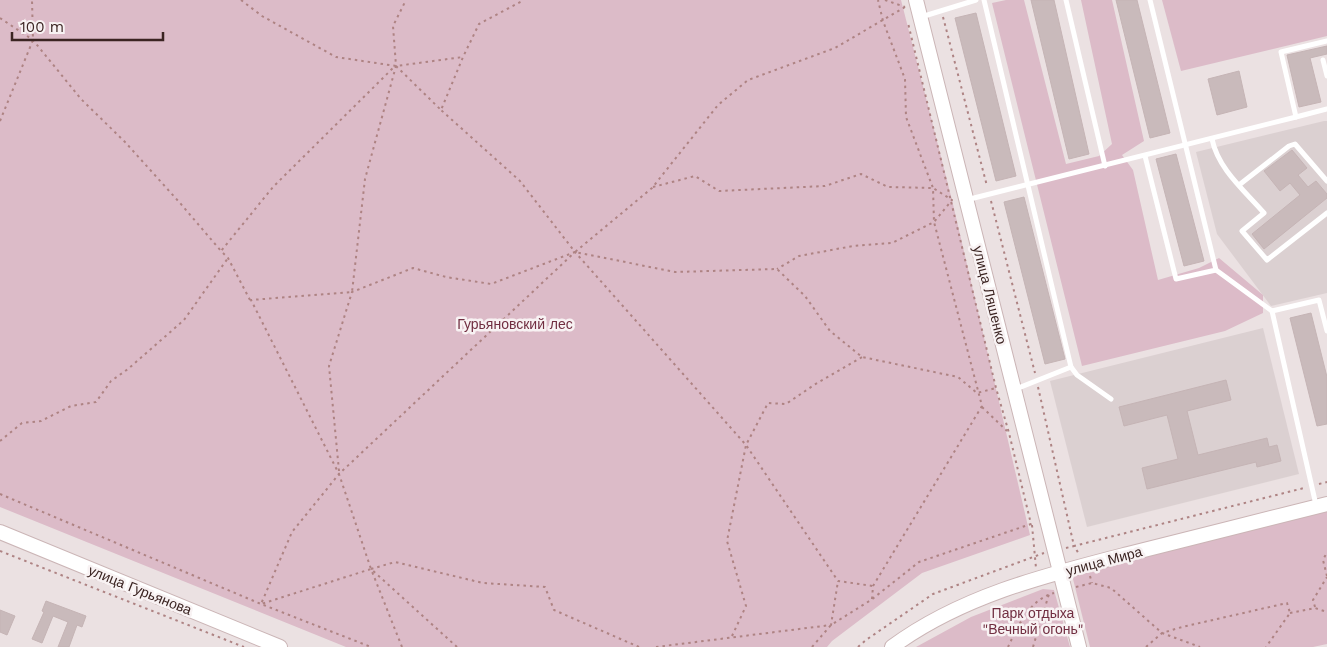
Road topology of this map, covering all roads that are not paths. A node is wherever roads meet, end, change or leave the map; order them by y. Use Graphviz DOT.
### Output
graph roads {
  1 [pos="976,0"];
  2 [pos="984,0"];
  3 [pos="1066,0"];
  4 [pos="1150,0"];
  5 [pos="910,4"];
  6 [pos="914,17"];
  7 [pos="1327,40"];
  8 [pos="1323,60"];
  9 [pos="1327,76"];
  10 [pos="1327,109"];
  11 [pos="1296,117"];
  12 [pos="1212,139"];
  13 [pos="1186,146"];
  14 [pos="1145,156"];
  15 [pos="1105,166"];
  16 [pos="1327,181"];
  17 [pos="1028,184"];
  18 [pos="1240,185"];
  19 [pos="959,200"];
  20 [pos="1327,213"];
  21 [pos="1216,270"];
  22 [pos="1272,311"];
  23 [pos="1327,331"];
  24 [pos="1071,368"];
  25 [pos="1014,390"];
  26 [pos="1111,399"];
  27 [pos="1322,505"];
  28 [pos="0,532"];
  29 [pos="1060,572"];
  30 [pos="260,643"];
  31 [pos="280,647"];
  32 [pos="892,647"];
  33 [pos="1079,647"];
  1 -- 6 [label="lane"];
  2 -- 17 [label="lane"];
  3 -- 15 [label="lane"];
  4 -- 13 [label="lane"];
  5 -- 6 [label="main road, улица Ляшенко"];
  6 -- 19 [label="main road, улица Ляшенко"];
  7 -- 11 [label="lane"];
  8 -- 9 [label="lane"];
  10 -- 11 [label="lane"];
  11 -- 12 [label="lane"];
  12 -- 13 [label="lane"];
  12 -- 18 [label="lane"];
  13 -- 14 [label="lane"];
  13 -- 21 [label="lane"];
  14 -- 15 [label="lane"];
  14 -- 21 [label="lane"];
  15 -- 17 [label="lane"];
  16 -- 18 [label="lane"];
  17 -- 19 [label="lane"];
  17 -- 24 [label="lane"];
  18 -- 20 [label="lane"];
  19 -- 25 [label="main road, улица Ляшенко"];
  21 -- 22 [label="lane"];
  22 -- 23 [label="lane"];
  22 -- 27 [label="lane"];
  24 -- 25 [label="lane"];
  24 -- 26 [label="lane"];
  25 -- 29 [label="main road, улица Ляшенко"];
  27 -- 29 [label="main road, улица Мира"];
  28 -- 30 [label="main road, улица Гурьянова"];
  29 -- 32 [label="main road, улица Мира"];
  29 -- 33 [label="main road, улица Ляшенко"];
  30 -- 31 [label="main road, улица Гурьянова"];
}
